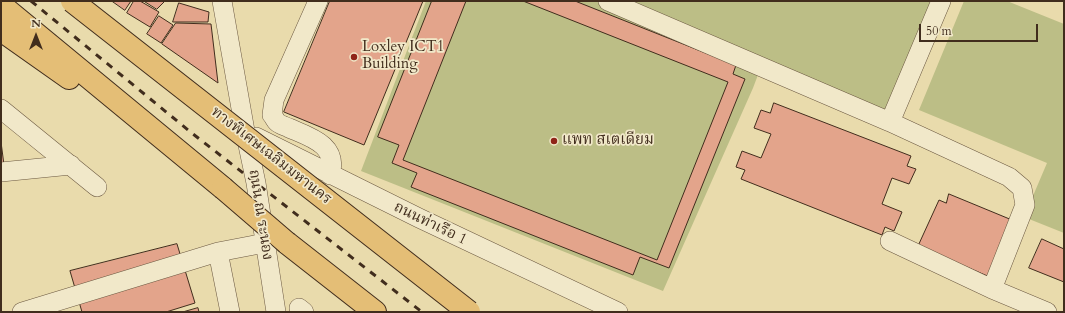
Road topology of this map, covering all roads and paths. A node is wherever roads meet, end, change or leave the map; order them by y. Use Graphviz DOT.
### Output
graph roads {
  1 [pos="72,1"];
  2 [pos="222,1"];
  3 [pos="318,1"];
  4 [pos="608,1"];
  5 [pos="941,1"];
  6 [pos="1,4"];
  7 [pos="1,30"];
  8 [pos="1,109"];
  9 [pos="890,122"];
  10 [pos="245,131"];
  11 [pos="71,165"];
  12 [pos="1,172"];
  13 [pos="330,175"];
  14 [pos="97,187"];
  15 [pos="223,188"];
  16 [pos="890,241"];
  17 [pos="265,243"];
  18 [pos="218,252"];
  19 [pos="992,289"];
  20 [pos="22,312"];
  21 [pos="230,312"];
  22 [pos="276,312"];
  23 [pos="375,312"];
  24 [pos="469,312"];
  25 [pos="618,312"];
  26 [pos="1047,312"];
  1 -- 24 [label="highway, ทางพิเศษเฉลิมมหานคร, bridge"];
  2 -- 10 [label="street, ถนน ณ ระนอง"];
  3 -- 13 [label="street"];
  4 -- 9 [label="street"];
  5 -- 9 [label="street"];
  6 -- 15 [label="highway"];
  7 -- 15 [label="highway"];
  8 -- 11 [label="street"];
  9 -- 19 [label="street"];
  10 -- 13 [label="street, ถนนท่าเรือ 1"];
  10 -- 17 [label="street, ถนน ณ ระนอง"];
  11 -- 12 [label="street"];
  11 -- 14 [label="street"];
  13 -- 25 [label="street, ถนนท่าเรือ 1"];
  15 -- 23 [label="highway, bridge"];
  16 -- 19 [label="street"];
  17 -- 18 [label="street"];
  17 -- 22 [label="street, ถนน ณ ระนอง"];
  18 -- 20 [label="street"];
  18 -- 21 [label="street"];
  19 -- 26 [label="street"];
}
